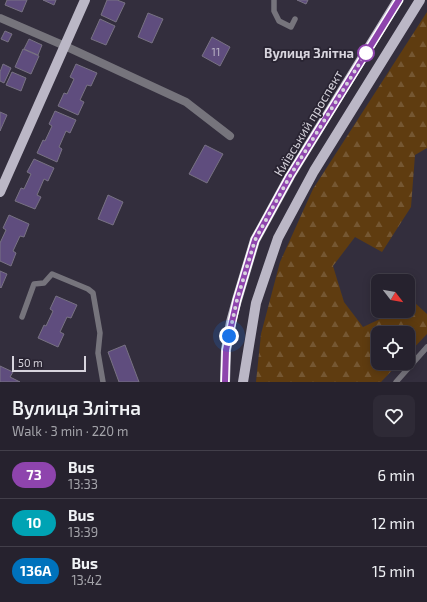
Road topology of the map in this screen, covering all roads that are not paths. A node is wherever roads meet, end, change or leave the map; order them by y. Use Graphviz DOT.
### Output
graph roads {
  1 [pos="85,0"];
  2 [pos="274,0"];
  3 [pos="398,0"];
  4 [pos="420,0"];
  5 [pos="0,18"];
  6 [pos="295,19"];
  7 [pos="65,46"];
  8 [pos="230,136"];
  9 [pos="0,192"];
  10 [pos="22,317"];
  11 [pos="427,348"];
  12 [pos="103,382"];
  13 [pos="225,382"];
  14 [pos="243,382"];
  15 [pos="396,382"];
  1 -- 7 [label="main road"];
  2 -- 6 [label="lane"];
  3 -- 13 [label="main road, Київський проспект"];
  4 -- 14 [label="main road"];
  5 -- 7 [label="street"];
  7 -- 8 [label="street"];
  7 -- 9 [label="main road"];
  10 -- 12 [label="lane"];
  11 -- 15 [label="lane"];
}
